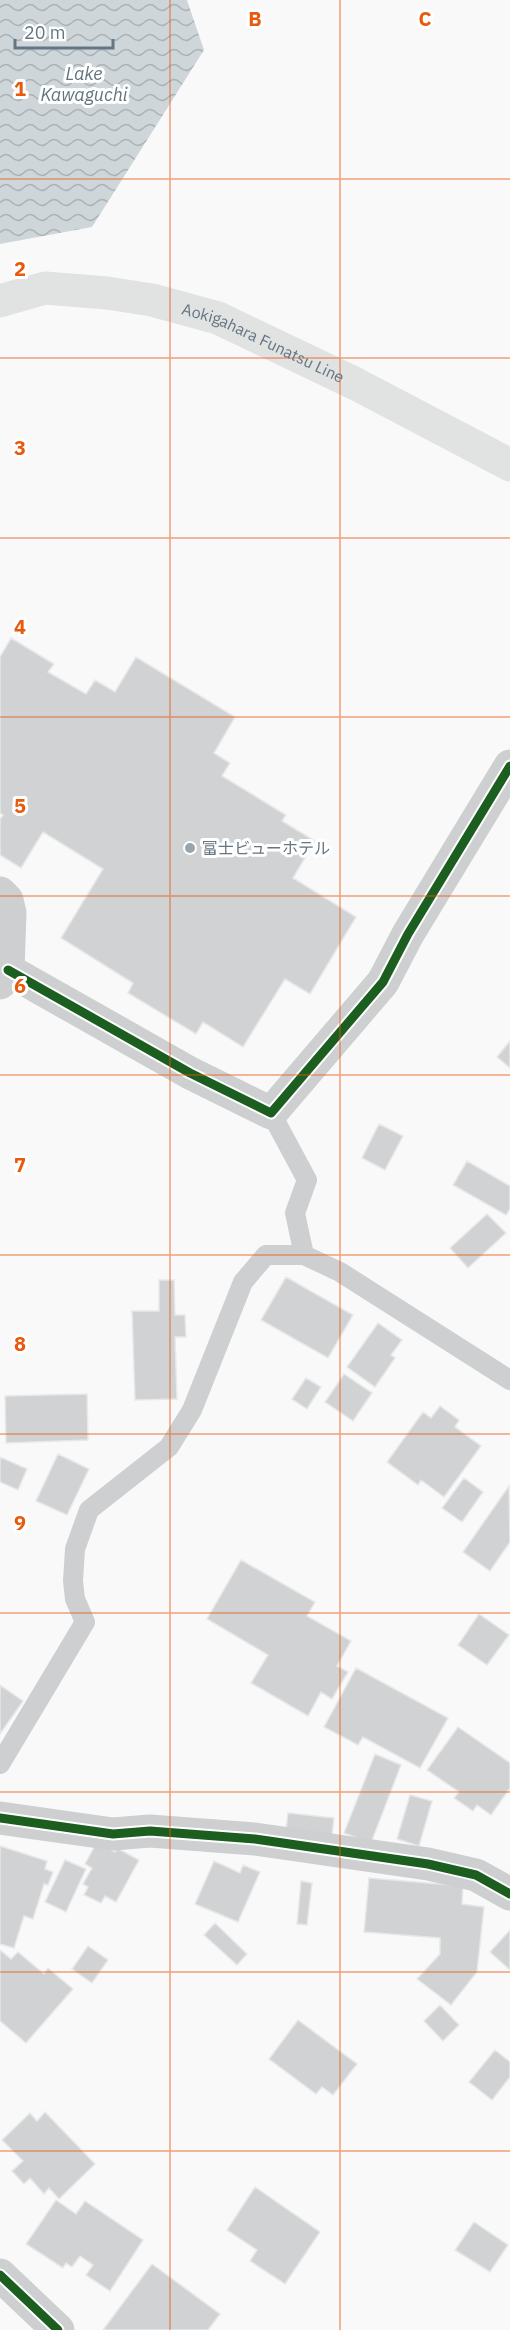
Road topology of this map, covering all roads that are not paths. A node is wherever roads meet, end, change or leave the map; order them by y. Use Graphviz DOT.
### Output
graph roads {
  1 [pos="0,301"];
  2 [pos="510,465"];
  3 [pos="510,766"];
  4 [pos="0,893"];
  5 [pos="4,976"];
  6 [pos="271,1113"];
  7 [pos="304,1256"];
  8 [pos="510,1380"];
  9 [pos="0,1764"];
  10 [pos="0,1818"];
  11 [pos="510,1894"];
  12 [pos="0,2275"];
  13 [pos="58,2330"];
  1 -- 2 [label="main road, Aokigahara Funatsu Line"];
  3 -- 6 [label="street"];
  4 -- 5 [label="street"];
  5 -- 6 [label="street"];
  6 -- 7 [label="lane"];
  7 -- 8 [label="lane"];
  7 -- 9 [label="lane"];
  10 -- 11 [label="street"];
  12 -- 13 [label="street"];
}
